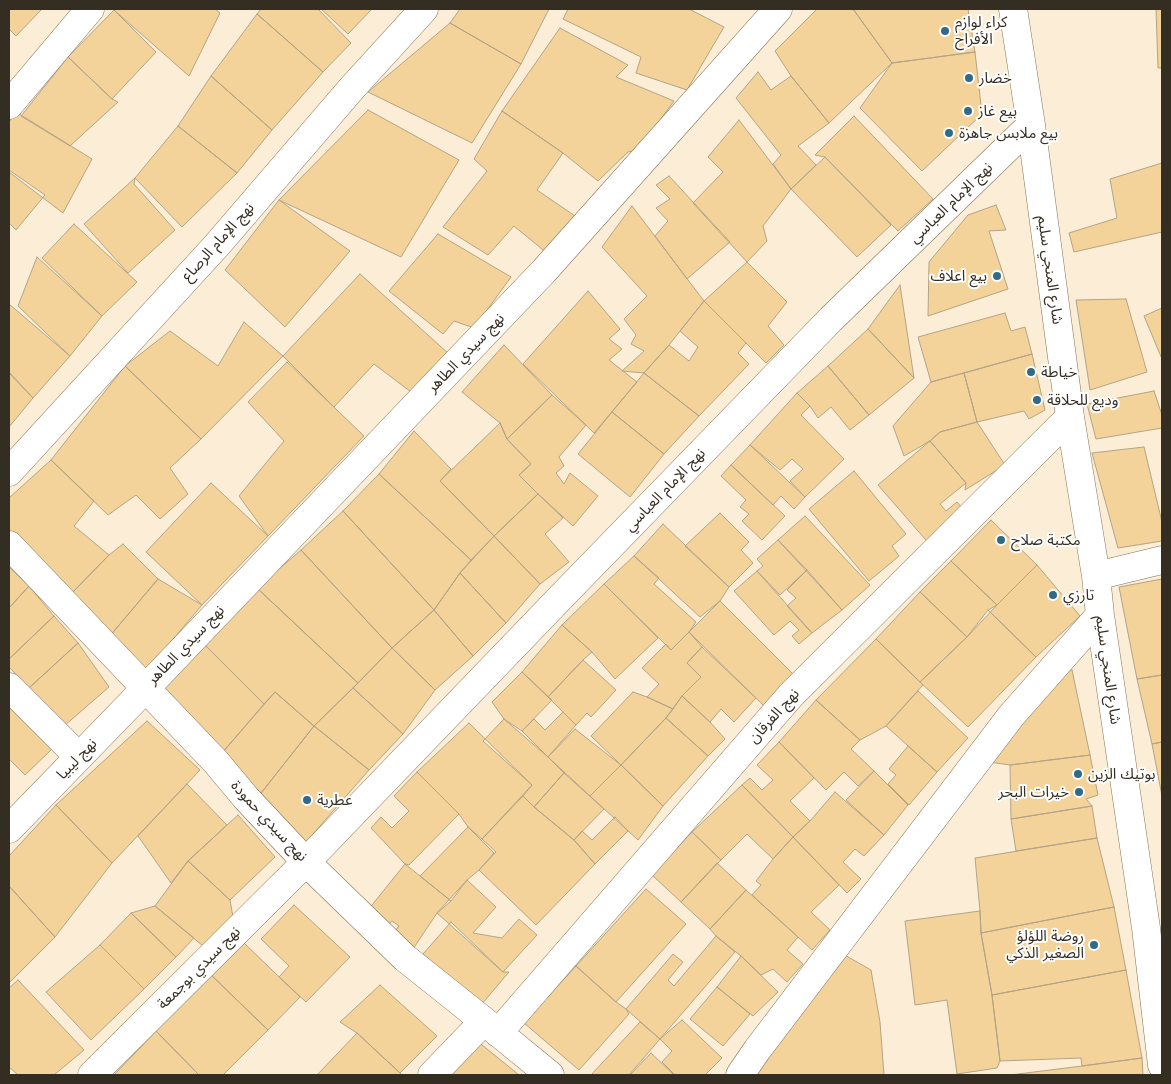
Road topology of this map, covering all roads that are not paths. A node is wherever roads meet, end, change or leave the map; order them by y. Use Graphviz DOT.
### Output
graph roads {
  1 [pos="90,9"];
  2 [pos="424,9"];
  3 [pos="778,9"];
  4 [pos="1013,9"];
  5 [pos="9,105"];
  6 [pos="1031,125"];
  7 [pos="1070,417"];
  8 [pos="9,472"];
  9 [pos="9,545"];
  10 [pos="1162,560"];
  11 [pos="1096,576"];
  12 [pos="1100,615"];
  13 [pos="9,687"];
  14 [pos="145,689"];
  15 [pos="79,757"];
  16 [pos="9,829"];
  17 [pos="306,862"];
  18 [pos="491,1027"];
  19 [pos="1162,1065"];
  20 [pos="92,1075"];
  21 [pos="432,1075"];
  22 [pos="550,1075"];
  23 [pos="740,1075"];
  1 -- 5 [label="street"];
  2 -- 8 [label="street, نهج الإمام الرصاع"];
  3 -- 14 [label="street, نهج سيدي الطاهر"];
  4 -- 6 [label="street, شارع المنجي سليم"];
  6 -- 7 [label="street, شارع المنجي سليم"];
  6 -- 17 [label="street, نهج الإمام العباسي"];
  7 -- 11 [label="street, شارع المنجي سليم"];
  7 -- 18 [label="street, نهج الفرقان"];
  9 -- 14 [label="street, نهج سيدي حمودة"];
  10 -- 11 [label="street"];
  11 -- 12 [label="street, شارع المنجي سليم"];
  12 -- 19 [label="street, شارع المنجي سليم"];
  12 -- 23 [label="street"];
  13 -- 15 [label="street"];
  14 -- 15 [label="street, نهج ليبيا"];
  14 -- 17 [label="street, نهج سيدي حمودة"];
  15 -- 16 [label="street, نهج ليبيا"];
  17 -- 18 [label="street, نهج سيدي حمودة"];
  17 -- 20 [label="street, نهج سيدي بوجمعة"];
  18 -- 21 [label="street, نهج الفرقان"];
  18 -- 22 [label="street, نهج سيدي حمودة"];
}
